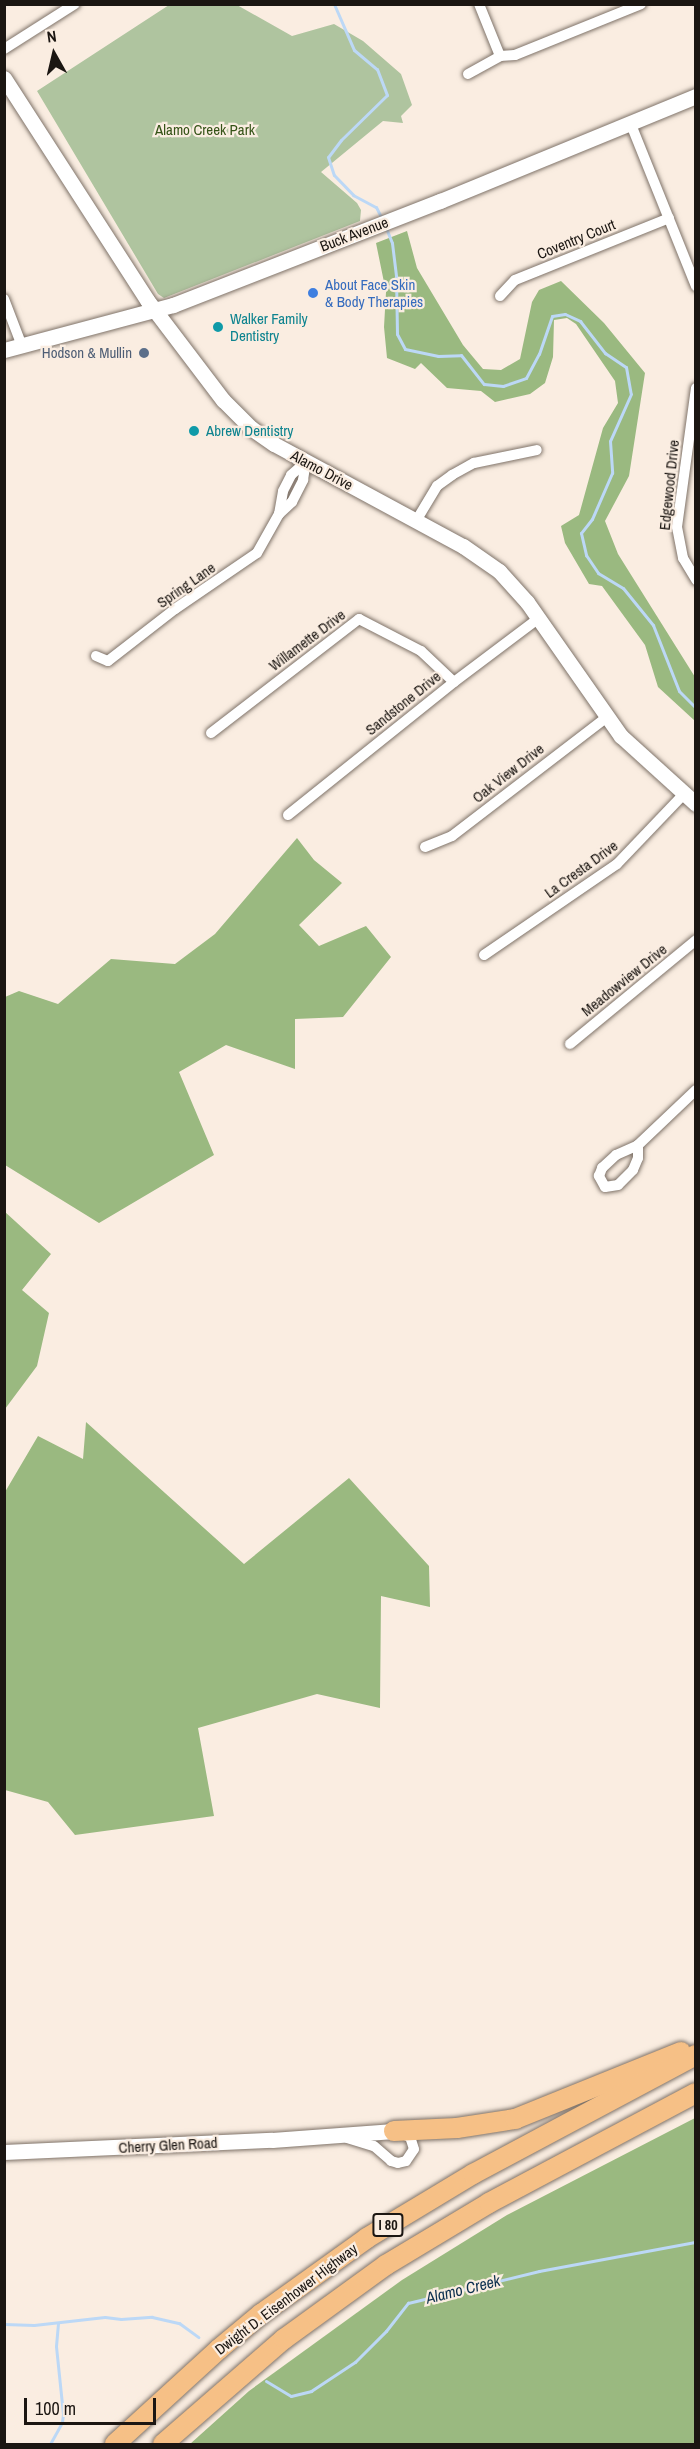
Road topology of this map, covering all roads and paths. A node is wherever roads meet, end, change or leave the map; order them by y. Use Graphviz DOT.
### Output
graph roads {
  1 [pos="75,4"];
  2 [pos="479,4"];
  3 [pos="641,4"];
  4 [pos="4,49"];
  5 [pos="500,56"];
  6 [pos="468,74"];
  7 [pos="4,78"];
  8 [pos="696,96"];
  9 [pos="630,123"];
  10 [pos="669,218"];
  11 [pos="696,286"];
  12 [pos="500,296"];
  13 [pos="4,299"];
  14 [pos="155,310"];
  15 [pos="22,346"];
  16 [pos="4,350"];
  17 [pos="696,388"];
  18 [pos="537,450"];
  19 [pos="690,456"];
  20 [pos="306,462"];
  21 [pos="416,520"];
  22 [pos="696,580"];
  23 [pos="539,618"];
  24 [pos="96,656"];
  25 [pos="454,682"];
  26 [pos="607,717"];
  27 [pos="212,733"];
  28 [pos="690,799"];
  29 [pos="288,815"];
  30 [pos="425,847"];
  31 [pos="696,940"];
  32 [pos="484,955"];
  33 [pos="570,1044"];
  34 [pos="696,1090"];
  35 [pos="638,1145"];
  36 [pos="696,2048"];
  37 [pos="696,2055"];
  38 [pos="696,2093"];
  39 [pos="394,2131"];
  40 [pos="332,2137"];
  41 [pos="4,2152"];
  42 [pos="114,2445"];
  43 [pos="163,2445"];
  1 -- 4 [label="street"];
  2 -- 5 [label="street"];
  3 -- 5 [label="street"];
  5 -- 6 [label="street"];
  7 -- 14 [label="street, Alamo Drive"];
  8 -- 9 [label="street, Buck Avenue"];
  9 -- 10 [label="street"];
  9 -- 14 [label="street, Buck Avenue"];
  10 -- 11 [label="street"];
  10 -- 12 [label="street, Coventry Court"];
  13 -- 15 [label="street"];
  14 -- 15 [label="street, Buck Avenue"];
  14 -- 20 [label="street, Alamo Drive"];
  15 -- 16 [label="street, Buck Avenue"];
  17 -- 19 [label="street, Edgewood Drive"];
  18 -- 21 [label="street"];
  19 -- 22 [label="street, Edgewood Drive"];
  20 -- 21 [label="street, Alamo Drive"];
  20 -- 24 [label="street, Spring Lane"];
  21 -- 23 [label="street, Alamo Drive"];
  23 -- 25 [label="street, Sandstone Drive"];
  23 -- 26 [label="street, Alamo Drive"];
  25 -- 27 [label="street, Willamette Drive"];
  25 -- 29 [label="street, Sandstone Drive"];
  26 -- 28 [label="street, Alamo Drive"];
  26 -- 30 [label="street, Oak View Drive"];
  28 -- 32 [label="street, La Cresta Drive"];
  31 -- 33 [label="street, Meadowview Drive"];
  34 -- 35 [label="street"];
  36 -- 39 [label="highway"];
  37 -- 42 [label="highway, Dwight D. Eisenhower Highway / I 80"];
  38 -- 43 [label="highway, Dwight D. Eisenhower Highway / I 80"];
  39 -- 40 [label="street, Cherry Glen Road"];
  39 -- 40 [label="street, Cherry Glen Road"];
  40 -- 41 [label="street, Cherry Glen Road"];
}
